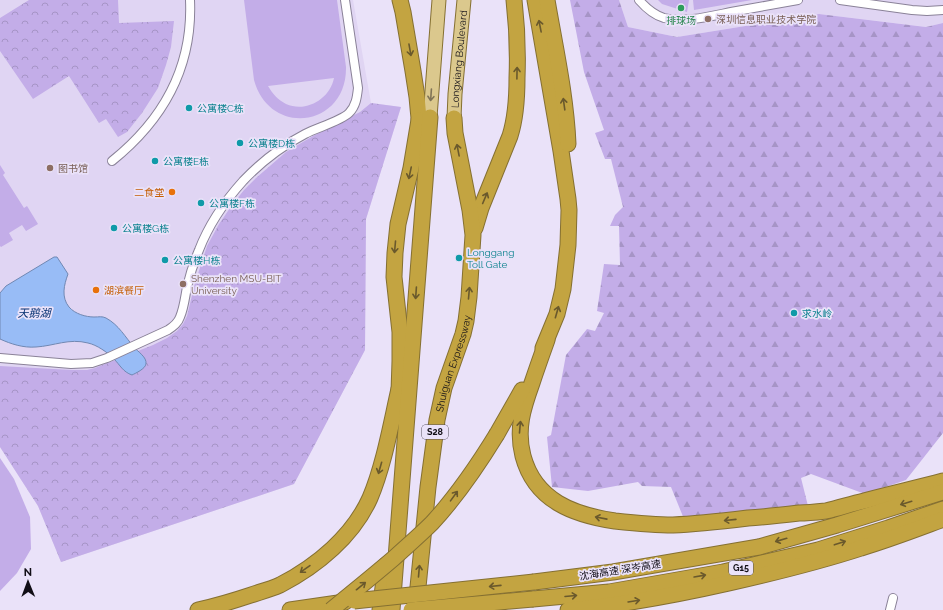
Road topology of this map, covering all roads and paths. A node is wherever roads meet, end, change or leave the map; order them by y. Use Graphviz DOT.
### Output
graph roads {
  1 [pos="190,0"];
  2 [pos="345,0"];
  3 [pos="439,0"];
  4 [pos="464,0"];
  5 [pos="514,0"];
  6 [pos="535,0"];
  7 [pos="547,0"];
  8 [pos="639,0"];
  9 [pos="798,0"];
  10 [pos="840,0"];
  11 [pos="402,6"];
  12 [pos="943,10"];
  13 [pos="454,118"];
  14 [pos="425,119"];
  15 [pos="112,161"];
  16 [pos="426,178"];
  17 [pos="568,199"];
  18 [pos="401,209"];
  19 [pos="473,235"];
  20 [pos="547,340"];
  21 [pos="0,358"];
  22 [pos="399,389"];
  23 [pos="943,481"];
  24 [pos="943,492"];
  25 [pos="943,509"];
  26 [pos="943,520"];
  27 [pos="893,598"];
  28 [pos="198,610"];
  29 [pos="290,610"];
  30 [pos="331,610"];
  31 [pos="380,610"];
  32 [pos="392,610"];
  33 [pos="411,610"];
  34 [pos="416,610"];
  35 [pos="568,610"];
  36 [pos="890,610"];
  1 -- 15 [label="street"];
  2 -- 21 [label="street"];
  3 -- 14 [label="main road, one-way"];
  4 -- 13 [label="main road, Longxiang Boulevard"];
  19 -- 5 [label="highway, one-way"];
  17 -- 6 [label="highway, one-way"];
  17 -- 7 [label="highway, one-way"];
  8 -- 9 [label="street"];
  10 -- 12 [label="street"];
  11 -- 14 [label="highway, one-way"];
  19 -- 13 [label="highway, Shuiguan Expressway / S28, one-way"];
  14 -- 16 [label="highway"];
  14 -- 18 [label="highway, one-way"];
  16 -- 18 [label="highway"];
  16 -- 32 [label="highway, one-way"];
  20 -- 17 [label="highway, one-way"];
  18 -- 22 [label="highway, one-way"];
  34 -- 19 [label="highway, Shuiguan Expressway / S28, one-way"];
  23 -- 20 [label="highway, one-way"];
  30 -- 20 [label="highway, one-way, bridge"];
  22 -- 28 [label="highway, one-way"];
  22 -- 31 [label="highway"];
  24 -- 29 [label="highway, 沈海高速 深岑高速 / G15, one-way, bridge"];
  33 -- 25 [label="highway, 沈海高速 深岑高速 / G15, one-way, bridge"];
  35 -- 26 [label="highway, one-way"];
  27 -- 36 [label="street"];
}
